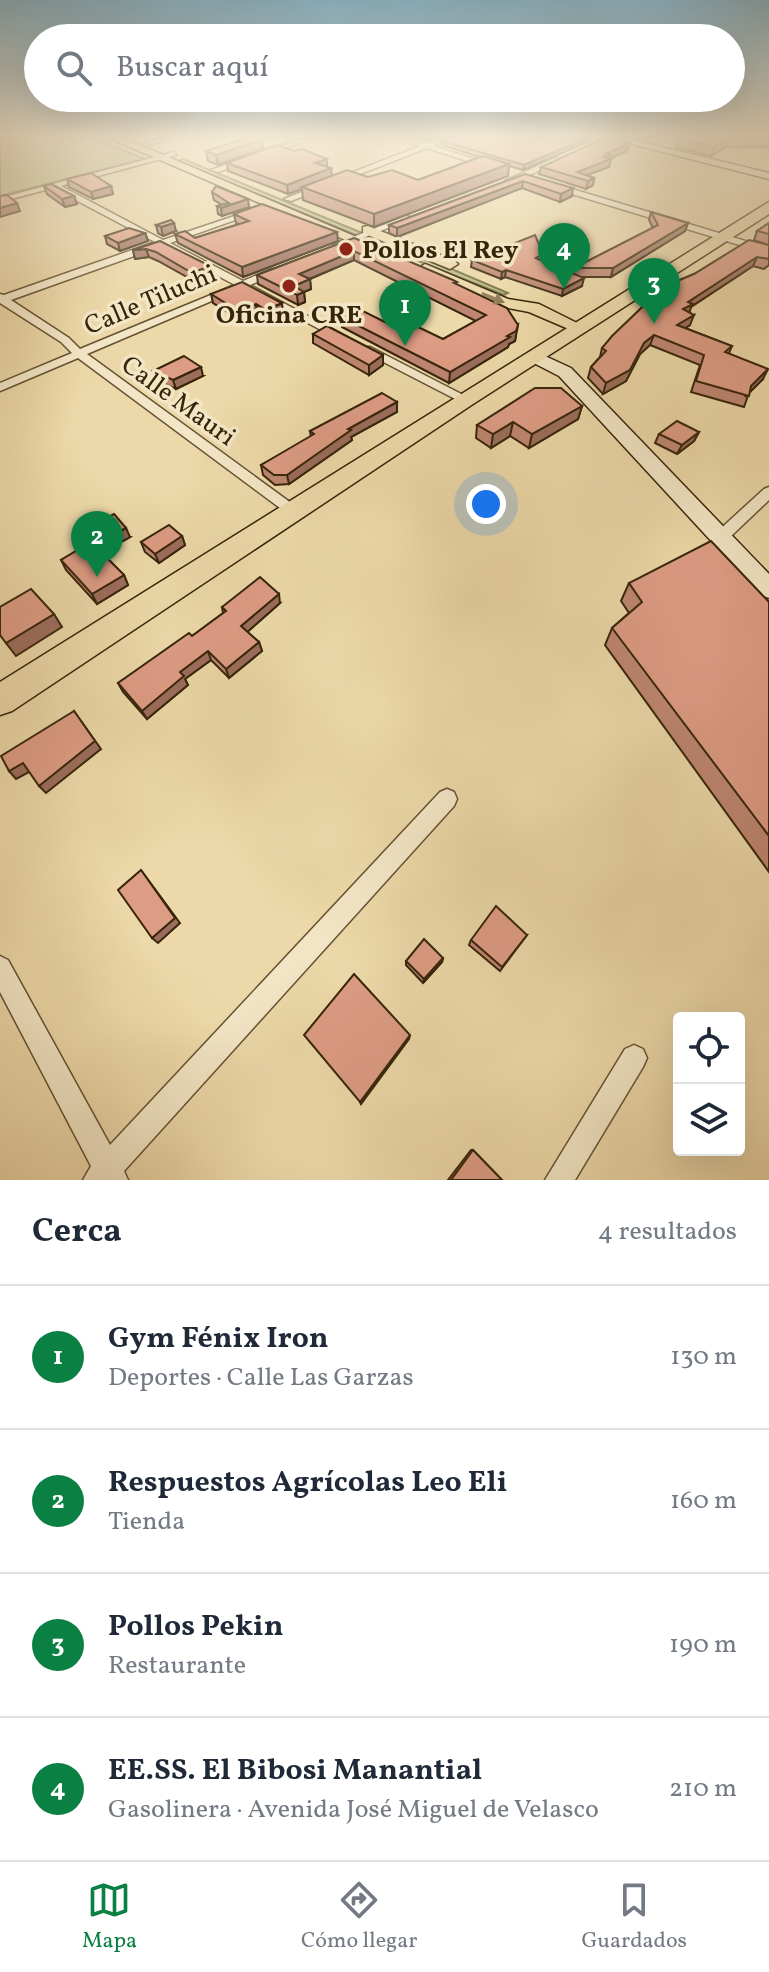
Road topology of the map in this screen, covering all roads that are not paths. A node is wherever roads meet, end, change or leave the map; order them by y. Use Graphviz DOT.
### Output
graph roads {
  1 [pos="31,192"];
  2 [pos="66,192"];
  3 [pos="242,192"];
  4 [pos="271,192"];
  5 [pos="306,192"];
  6 [pos="575,192"];
  7 [pos="288,199"];
  8 [pos="0,200"];
  9 [pos="271,204"];
  10 [pos="769,207"];
  11 [pos="416,215"];
  12 [pos="362,235"];
  13 [pos="721,237"];
  14 [pos="163,242"];
  15 [pos="325,251"];
  16 [pos="769,251"];
  17 [pos="282,268"];
  18 [pos="240,285"];
  19 [pos="1,299"];
  20 [pos="578,328"];
  21 [pos="78,353"];
  22 [pos="534,356"];
  23 [pos="0,387"];
  24 [pos="465,399"];
  25 [pos="769,492"];
  26 [pos="293,511"];
  27 [pos="722,536"];
  28 [pos="769,589"];
  29 [pos="0,700"];
  30 [pos="447,799"];
  31 [pos="0,968"];
  32 [pos="634,1058"];
  33 [pos="106,1176"];
  34 [pos="559,1180"];
  1 -- 8 [label="street"];
  2 -- 14 [label="street"];
  3 -- 9 [label="main road"];
  4 -- 7 [label="main road"];
  5 -- 7 [label="street"];
  6 -- 13 [label="street"];
  7 -- 12 [label="main road"];
  9 -- 12 [label="main road"];
  9 -- 14 [label="street"];
  10 -- 13 [label="highway"];
  11 -- 12 [label="street"];
  12 -- 15 [label="street"];
  12 -- 20 [label="main road"];
  13 -- 16 [label="street"];
  13 -- 20 [label="highway"];
  14 -- 18 [label="street"];
  14 -- 19 [label="street"];
  17 -- 18 [label="street, Calle Tiluchi"];
  18 -- 21 [label="street, Calle Tiluchi"];
  18 -- 24 [label="street"];
  19 -- 21 [label="street, Calle Mauri"];
  20 -- 22 [label="highway"];
  21 -- 23 [label="street, Calle Tiluchi"];
  21 -- 26 [label="street, Calle Mauri"];
  22 -- 24 [label="highway"];
  22 -- 27 [label="main road"];
  24 -- 26 [label="highway"];
  25 -- 27 [label="street"];
  26 -- 29 [label="highway"];
  27 -- 28 [label="main road"];
  30 -- 33 [label="street"];
  31 -- 33 [label="street"];
  32 -- 34 [label="street"];
}
